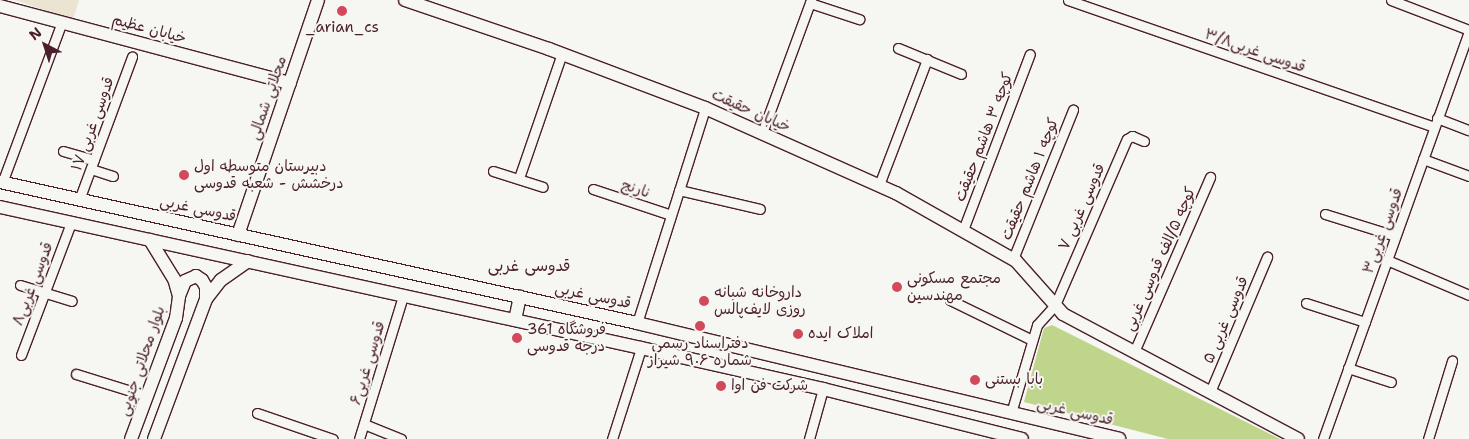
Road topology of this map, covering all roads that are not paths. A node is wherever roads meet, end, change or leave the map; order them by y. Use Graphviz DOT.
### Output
graph roads {
  1 [pos="318,0"];
  2 [pos="405,0"];
  3 [pos="1068,0"];
  4 [pos="1391,0"];
  5 [pos="811,2"];
  6 [pos="1418,4"];
  7 [pos="0,6"];
  8 [pos="859,19"];
  9 [pos="62,22"];
  10 [pos="1469,31"];
  11 [pos="898,48"];
  12 [pos="562,53"];
  13 [pos="1030,54"];
  14 [pos="132,57"];
  15 [pos="927,59"];
  16 [pos="961,74"];
  17 [pos="290,83"];
  18 [pos="705,108"];
  19 [pos="1073,110"];
  20 [pos="1435,123"];
  21 [pos="1469,130"];
  22 [pos="762,133"];
  23 [pos="1144,140"];
  24 [pos="63,151"];
  25 [pos="1423,159"];
  26 [pos="93,165"];
  27 [pos="493,171"];
  28 [pos="113,176"];
  29 [pos="1469,176"];
  30 [pos="1210,177"];
  31 [pos="519,178"];
  32 [pos="1,182"];
  33 [pos="879,186"];
  34 [pos="543,187"];
  35 [pos="593,189"];
  36 [pos="679,190"];
  37 [pos="79,200"];
  38 [pos="0,207"];
  39 [pos="760,209"];
  40 [pos="1325,214"];
  41 [pos="671,215"];
  42 [pos="71,223"];
  43 [pos="963,230"];
  44 [pos="238,235"];
  45 [pos="1395,236"];
  46 [pos="150,240"];
  47 [pos="1267,257"];
  48 [pos="1013,259"];
  49 [pos="1387,260"];
  50 [pos="248,261"];
  51 [pos="20,285"];
  52 [pos="44,293"];
  53 [pos="1469,295"];
  54 [pos="179,296"];
  55 [pos="403,296"];
  56 [pos="520,297"];
  57 [pos="206,300"];
  58 [pos="950,300"];
  59 [pos="72,302"];
  60 [pos="1306,304"];
  61 [pos="1054,305"];
  62 [pos="515,320"];
  63 [pos="637,322"];
  64 [pos="1365,322"];
  65 [pos="1032,340"];
  66 [pos="640,348"];
  67 [pos="1134,352"];
  68 [pos="21,356"];
  69 [pos="796,361"];
  70 [pos="1452,361"];
  71 [pos="1348,368"];
  72 [pos="76,374"];
  73 [pos="791,382"];
  74 [pos="1391,382"];
  75 [pos="823,389"];
  76 [pos="1210,392"];
  77 [pos="147,396"];
  78 [pos="256,412"];
  79 [pos="1011,413"];
  80 [pos="364,424"];
  81 [pos="982,434"];
  82 [pos="131,439"];
  83 [pos="154,439"];
  84 [pos="333,439"];
  85 [pos="359,439"];
  86 [pos="401,439"];
  87 [pos="612,439"];
  88 [pos="809,439"];
  89 [pos="1022,439"];
  90 [pos="1118,439"];
  91 [pos="1298,439"];
  92 [pos="1323,439"];
  93 [pos="1428,439"];
  1 -- 17 [label="main road, محلاتی شمالی"];
  2 -- 12 [label="main road, خیابان حقیقت"];
  3 -- 20 [label="street, قدوسی غربی۳/۸"];
  4 -- 6 [label="street"];
  5 -- 8 [label="street"];
  5 -- 22 [label="street"];
  6 -- 10 [label="street"];
  7 -- 9 [label="main road, خیابان عظیم"];
  9 -- 17 [label="main road, خیابان عظیم"];
  9 -- 32 [label="street"];
  10 -- 20 [label="street, قدوسی غربی۳"];
  11 -- 15 [label="street"];
  12 -- 18 [label="main road, خیابان حقیقت"];
  12 -- 31 [label="street"];
  13 -- 43 [label="street, کوچه ۳ هاشم حقیقت"];
  14 -- 26 [label="street, ۱۷ قدوسی غربی"];
  15 -- 16 [label="street"];
  15 -- 33 [label="street"];
  17 -- 44 [label="main road, محلاتی شمالی"];
  18 -- 22 [label="main road, خیابان حقیقت"];
  18 -- 36 [label="street"];
  19 -- 48 [label="street, کوچه ۱ هاشم حقیقت"];
  20 -- 21 [label="street, قدوسی غربی۳/۸"];
  20 -- 25 [label="street, قدوسی غربی۳"];
  22 -- 33 [label="main road, خیابان حقیقت"];
  23 -- 61 [label="street, ۷ قدوسی غربی"];
  24 -- 26 [label="street"];
  25 -- 29 [label="street"];
  25 -- 45 [label="street, قدوسی غربی۳"];
  26 -- 28 [label="street"];
  26 -- 37 [label="street, ۱۷ قدوسی غربی"];
  27 -- 31 [label="street"];
  30 -- 67 [label="street, کوچه ۵/الف قدوسی غربی"];
  31 -- 34 [label="street"];
  32 -- 37 [label="main road, قدوسی غربی"];
  33 -- 43 [label="main road, خیابان حقیقت"];
  35 -- 41 [label="street, نارنج"];
  36 -- 39 [label="street"];
  36 -- 41 [label="street"];
  37 -- 44 [label="main road, قدوسی غربی"];
  38 -- 42 [label="main road"];
  40 -- 45 [label="street"];
  41 -- 63 [label="street"];
  42 -- 46 [label="main road"];
  42 -- 52 [label="street, قدوسی غربی۸"];
  43 -- 48 [label="main road, خیابان حقیقت"];
  44 -- 56 [label="main road, قدوسی غربی"];
  45 -- 49 [label="street, قدوسی غربی۳"];
  46 -- 50 [label="main road"];
  46 -- 54 [label="main road, بلوار محلاتی جنوبی"];
  47 -- 76 [label="street, ۵ قدوسی غربی"];
  48 -- 61 [label="main road, خیابان حقیقت"];
  49 -- 53 [label="street"];
  49 -- 64 [label="street, قدوسی غربی۳"];
  50 -- 55 [label="main road"];
  50 -- 57 [label="main road"];
  51 -- 52 [label="street"];
  52 -- 59 [label="street"];
  52 -- 68 [label="street, قدوسی غربی۸"];
  54 -- 57 [label="main road"];
  54 -- 77 [label="main road, بلوار محلاتی جنوبی"];
  55 -- 62 [label="main road"];
  55 -- 80 [label="street, قدوسی غربی۶"];
  56 -- 62 [label="main road"];
  56 -- 63 [label="main road, قدوسی غربی"];
  57 -- 83 [label="main road"];
  58 -- 65 [label="street"];
  60 -- 64 [label="street"];
  61 -- 65 [label="street"];
  61 -- 67 [label="main road, خیابان حقیقت"];
  62 -- 66 [label="main road"];
  63 -- 69 [label="main road, قدوسی غربی"];
  64 -- 71 [label="street, قدوسی غربی۳"];
  65 -- 79 [label="street"];
  66 -- 73 [label="main road"];
  66 -- 87 [label="street"];
  67 -- 76 [label="main road, خیابان حقیقت"];
  69 -- 73 [label="main road"];
  69 -- 79 [label="main road, قدوسی غربی"];
  70 -- 93 [label="street"];
  71 -- 74 [label="street"];
  71 -- 92 [label="street, قدوسی غربی۳"];
  72 -- 77 [label="street"];
  73 -- 75 [label="main road"];
  75 -- 81 [label="main road"];
  75 -- 88 [label="street"];
  76 -- 91 [label="main road, خیابان حقیقت"];
  77 -- 82 [label="main road, بلوار محلاتی جنوبی"];
  78 -- 84 [label="street"];
  79 -- 90 [label="main road, قدوسی غربی"];
  80 -- 85 [label="street, قدوسی غربی۶"];
  80 -- 86 [label="street"];
  81 -- 89 [label="main road"];
}
